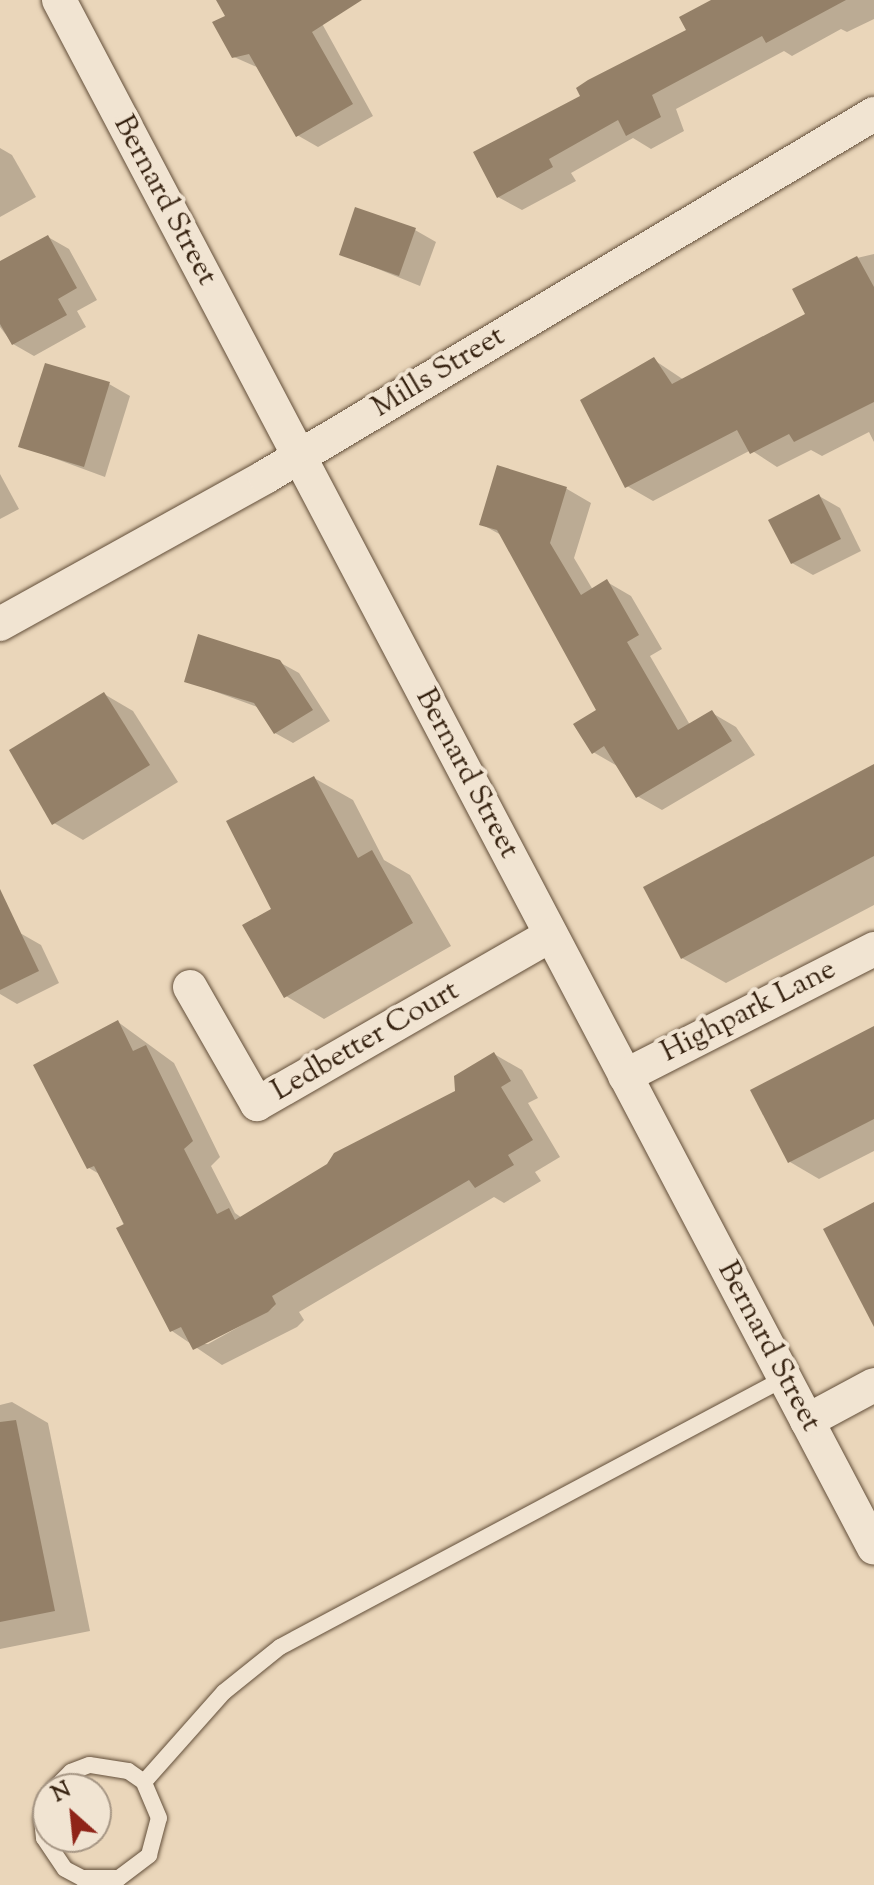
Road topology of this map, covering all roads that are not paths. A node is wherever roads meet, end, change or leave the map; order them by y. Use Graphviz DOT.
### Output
graph roads {
  1 [pos="59,0"];
  2 [pos="874,114"];
  3 [pos="297,455"];
  4 [pos="0,624"];
  5 [pos="551,935"];
  6 [pos="874,949"];
  7 [pos="190,987"];
  8 [pos="625,1076"];
  9 [pos="785,1378"];
  10 [pos="874,1385"];
  11 [pos="807,1421"];
  12 [pos="874,1548"];
  13 [pos="70,1773"];
  14 [pos="144,1782"];
  15 [pos="51,1853"];
  1 -- 3 [label="street, Bernard Street"];
  2 -- 3 [label="street, Mills Street"];
  3 -- 4 [label="street, Mills Street"];
  3 -- 5 [label="street, Bernard Street"];
  5 -- 7 [label="street, Ledbetter Court"];
  5 -- 8 [label="street, Bernard Street"];
  6 -- 8 [label="street, Highpark Lane"];
  8 -- 9 [label="street, Bernard Street"];
  9 -- 11 [label="street, Bernard Street"];
  9 -- 14 [label="lane"];
  10 -- 11 [label="street"];
  11 -- 12 [label="street, Bernard Street"];
  13 -- 14 [label="lane"];
  14 -- 15 [label="lane"];
}
